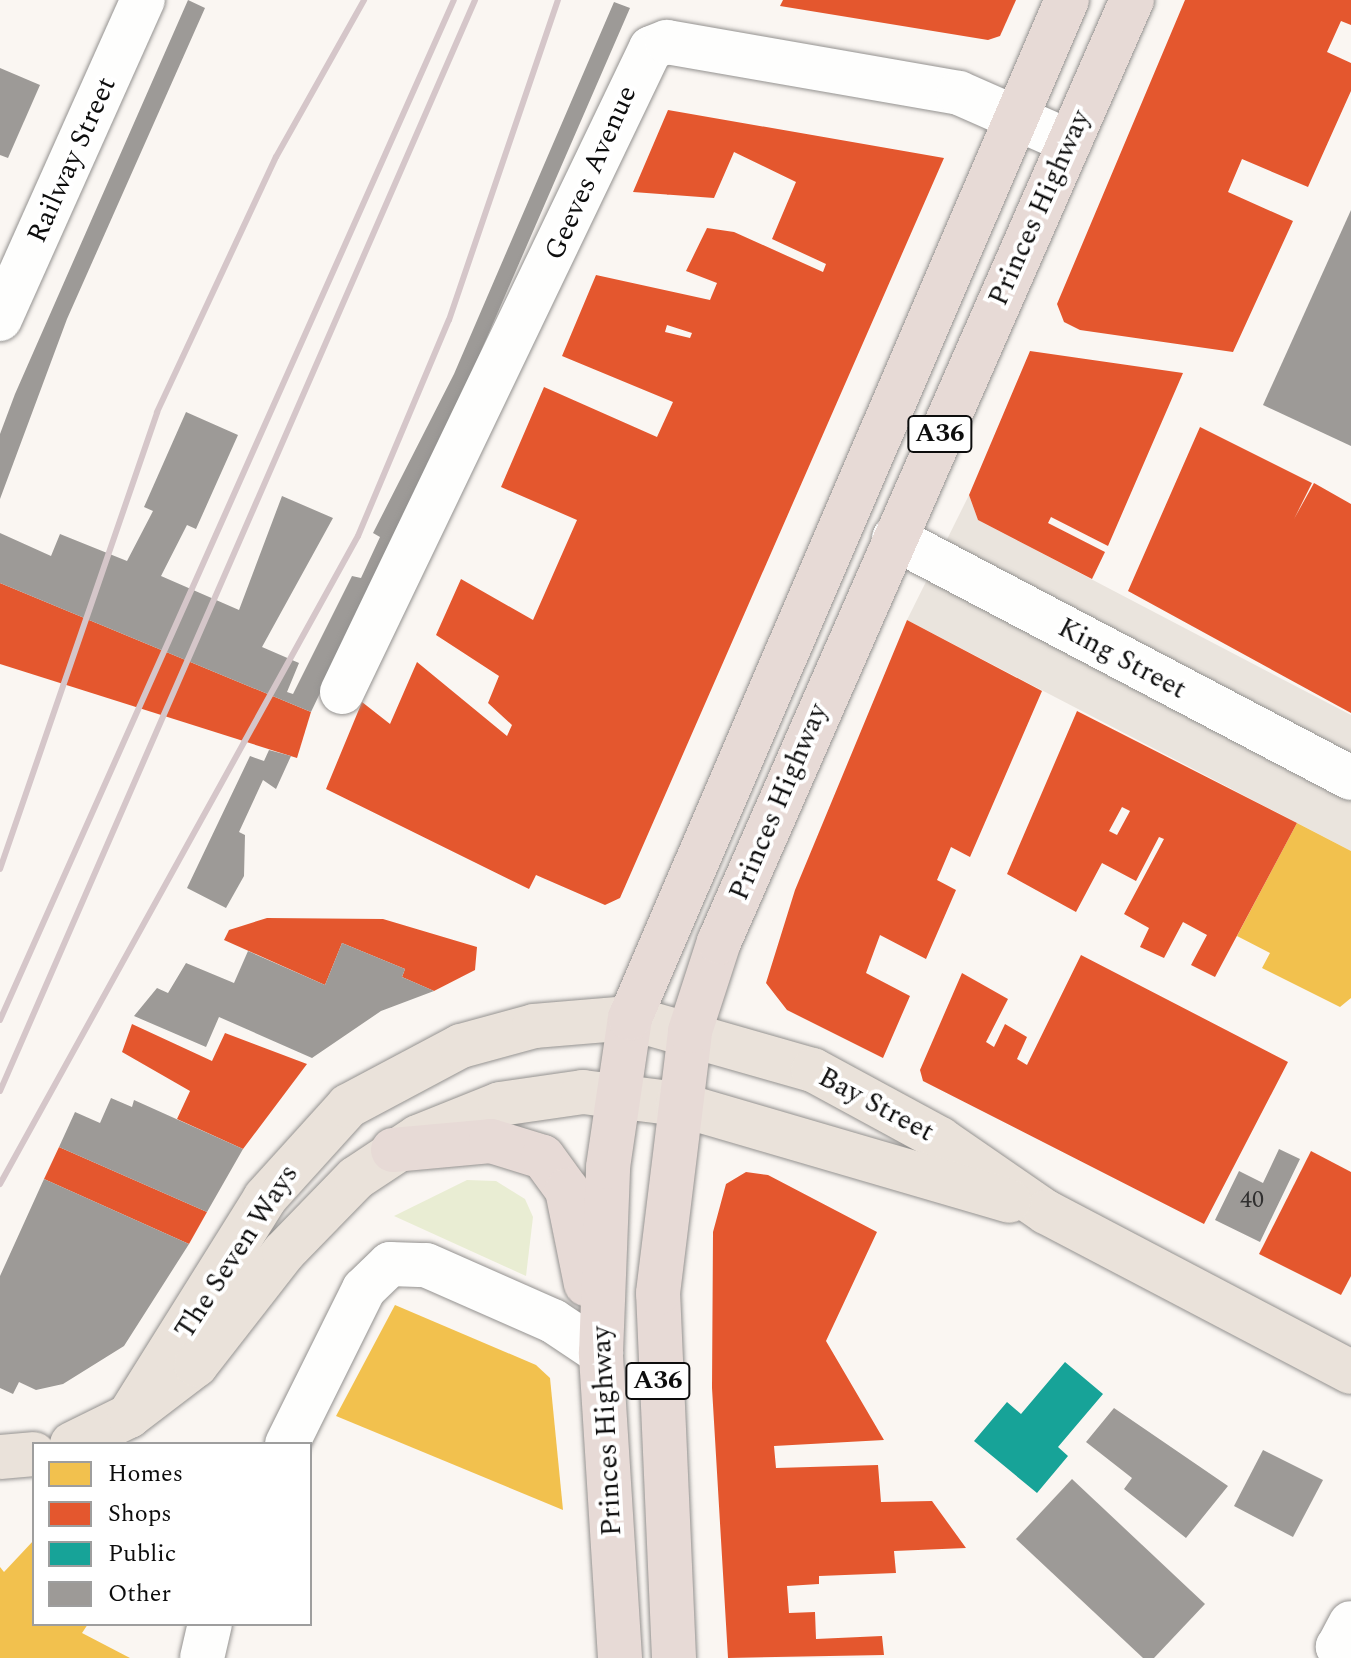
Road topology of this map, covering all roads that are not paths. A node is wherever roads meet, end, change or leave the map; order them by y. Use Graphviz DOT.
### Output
graph roads {
  1 [pos="143,0"];
  2 [pos="1067,0"];
  3 [pos="1132,0"];
  4 [pos="1015,117"];
  5 [pos="1070,142"];
  6 [pos="0,319"];
  7 [pos="894,538"];
  8 [pos="342,692"];
  9 [pos="1351,778"];
  10 [pos="630,1018"];
  11 [pos="690,1031"];
  12 [pos="617,1093"];
  13 [pos="678,1104"];
  14 [pos="393,1150"];
  15 [pos="1046,1212"];
  16 [pos="601,1353"];
  17 [pos="1351,1372"];
  18 [pos="129,1416"];
  19 [pos="76,1442"];
  20 [pos="288,1442"];
  21 [pos="32,1454"];
  22 [pos="0,1457"];
  23 [pos="1351,1623"];
  24 [pos="210,1626"];
  25 [pos="202,1658"];
  26 [pos="620,1658"];
  27 [pos="674,1658"];
  28 [pos="1349,1658"];
  1 -- 6 [label="street, Railway Street"];
  2 -- 4 [label="highway, Princes Highway / A36"];
  3 -- 5 [label="highway, Princes Highway / A36"];
  4 -- 5 [label="street, Geeves Avenue"];
  4 -- 8 [label="street, Geeves Avenue"];
  4 -- 10 [label="highway, Princes Highway / A36"];
  5 -- 7 [label="highway, Princes Highway / A36"];
  7 -- 9 [label="street, King Street"];
  7 -- 11 [label="highway, Princes Highway / A36"];
  10 -- 11 [label="main road, The Seven Ways"];
  10 -- 12 [label="highway, Princes Highway / A36"];
  10 -- 18 [label="main road, The Seven Ways"];
  11 -- 13 [label="highway, Princes Highway / A36"];
  11 -- 15 [label="main road, Bay Street"];
  12 -- 13 [label="main road, Bay Street"];
  12 -- 14 [label="main road, The Seven Ways"];
  12 -- 16 [label="highway, Princes Highway / A36"];
  13 -- 15 [label="main road, Bay Street"];
  13 -- 27 [label="highway, Princes Highway / A36"];
  14 -- 16 [label="highway"];
  14 -- 18 [label="main road, The Seven Ways"];
  15 -- 17 [label="main road, Bay Street"];
  16 -- 20 [label="street"];
  16 -- 26 [label="highway, Princes Highway / A36"];
  18 -- 19 [label="main road, The Seven Ways"];
  21 -- 22 [label="main road"];
  23 -- 28 [label="street"];
  24 -- 25 [label="street"];
}
